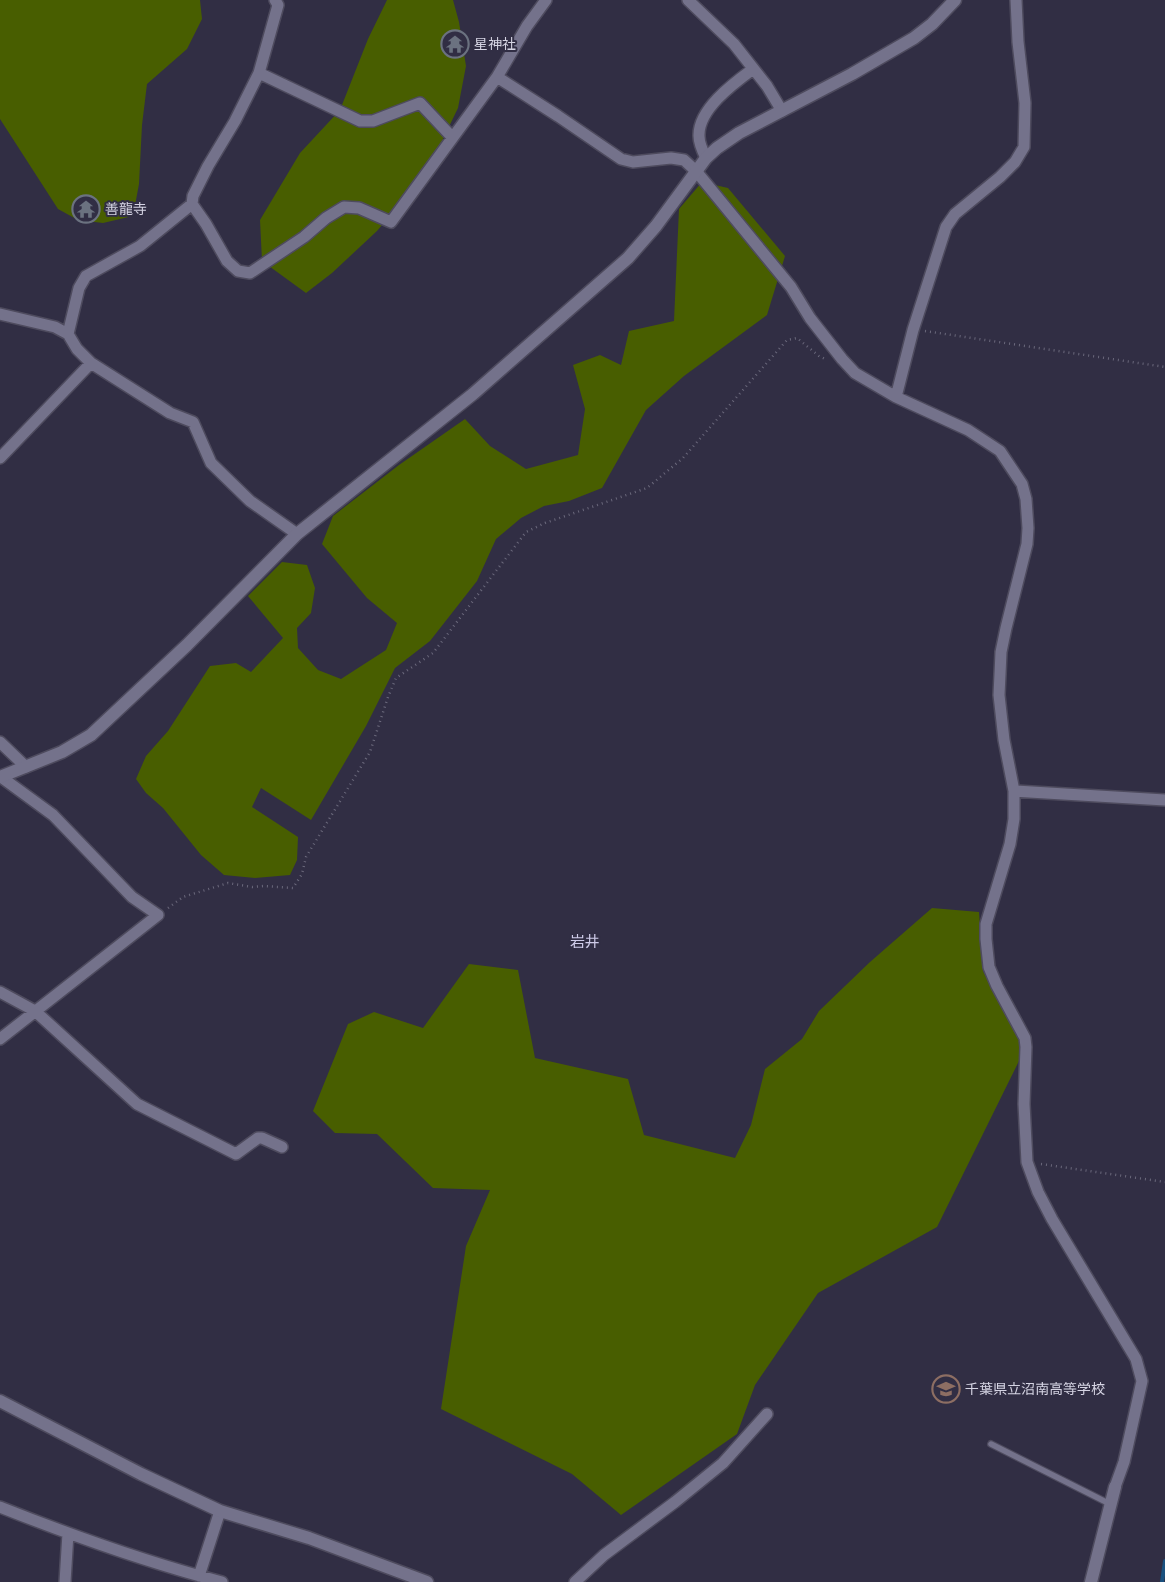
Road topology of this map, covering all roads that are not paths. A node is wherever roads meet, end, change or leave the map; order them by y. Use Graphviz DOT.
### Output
graph roads {
  1 [pos="274,0"];
  2 [pos="546,0"];
  3 [pos="688,0"];
  4 [pos="955,0"];
  5 [pos="1016,0"];
  6 [pos="753,69"];
  7 [pos="259,73"];
  8 [pos="497,77"];
  9 [pos="782,111"];
  10 [pos="452,137"];
  11 [pos="706,158"];
  12 [pos="696,171"];
  13 [pos="192,204"];
  14 [pos="0,314"];
  15 [pos="68,334"];
  16 [pos="91,363"];
  17 [pos="896,397"];
  18 [pos="0,458"];
  19 [pos="297,534"];
  20 [pos="0,742"];
  21 [pos="26,767"];
  22 [pos="0,777"];
  23 [pos="1014,791"];
  24 [pos="1165,800"];
  25 [pos="0,992"];
  26 [pos="35,1011"];
  27 [pos="0,1038"];
  28 [pos="282,1147"];
  29 [pos="0,1400"];
  30 [pos="767,1414"];
  31 [pos="991,1444"];
  32 [pos="1115,1487"];
  33 [pos="1110,1504"];
  34 [pos="0,1510"];
  35 [pos="220,1512"];
  36 [pos="68,1534"];
  37 [pos="200,1576"];
  38 [pos="65,1582"];
  39 [pos="222,1582"];
  40 [pos="427,1582"];
  41 [pos="575,1582"];
  42 [pos="1091,1582"];
  1 -- 7 [label="street"];
  2 -- 8 [label="street"];
  3 -- 6 [label="street"];
  4 -- 9 [label="street"];
  5 -- 17 [label="street"];
  6 -- 9 [label="street"];
  6 -- 11 [label="street"];
  7 -- 10 [label="street"];
  7 -- 13 [label="street"];
  8 -- 10 [label="street"];
  8 -- 12 [label="street"];
  9 -- 11 [label="street"];
  10 -- 13 [label="street"];
  11 -- 12 [label="street"];
  12 -- 17 [label="street"];
  12 -- 19 [label="street"];
  13 -- 15 [label="street"];
  14 -- 15 [label="street"];
  15 -- 16 [label="street"];
  16 -- 18 [label="street"];
  16 -- 19 [label="street"];
  17 -- 23 [label="street"];
  19 -- 21 [label="street"];
  20 -- 21 [label="street"];
  21 -- 22 [label="street"];
  22 -- 26 [label="street"];
  23 -- 24 [label="street"];
  23 -- 32 [label="street"];
  25 -- 26 [label="street"];
  26 -- 27 [label="street"];
  26 -- 28 [label="street"];
  29 -- 35 [label="street"];
  30 -- 41 [label="street"];
  31 -- 33 [label="lane"];
  32 -- 33 [label="street"];
  33 -- 42 [label="street"];
  34 -- 36 [label="street"];
  35 -- 37 [label="street"];
  35 -- 40 [label="street"];
  36 -- 37 [label="street"];
  36 -- 38 [label="street"];
  37 -- 39 [label="street"];
}
